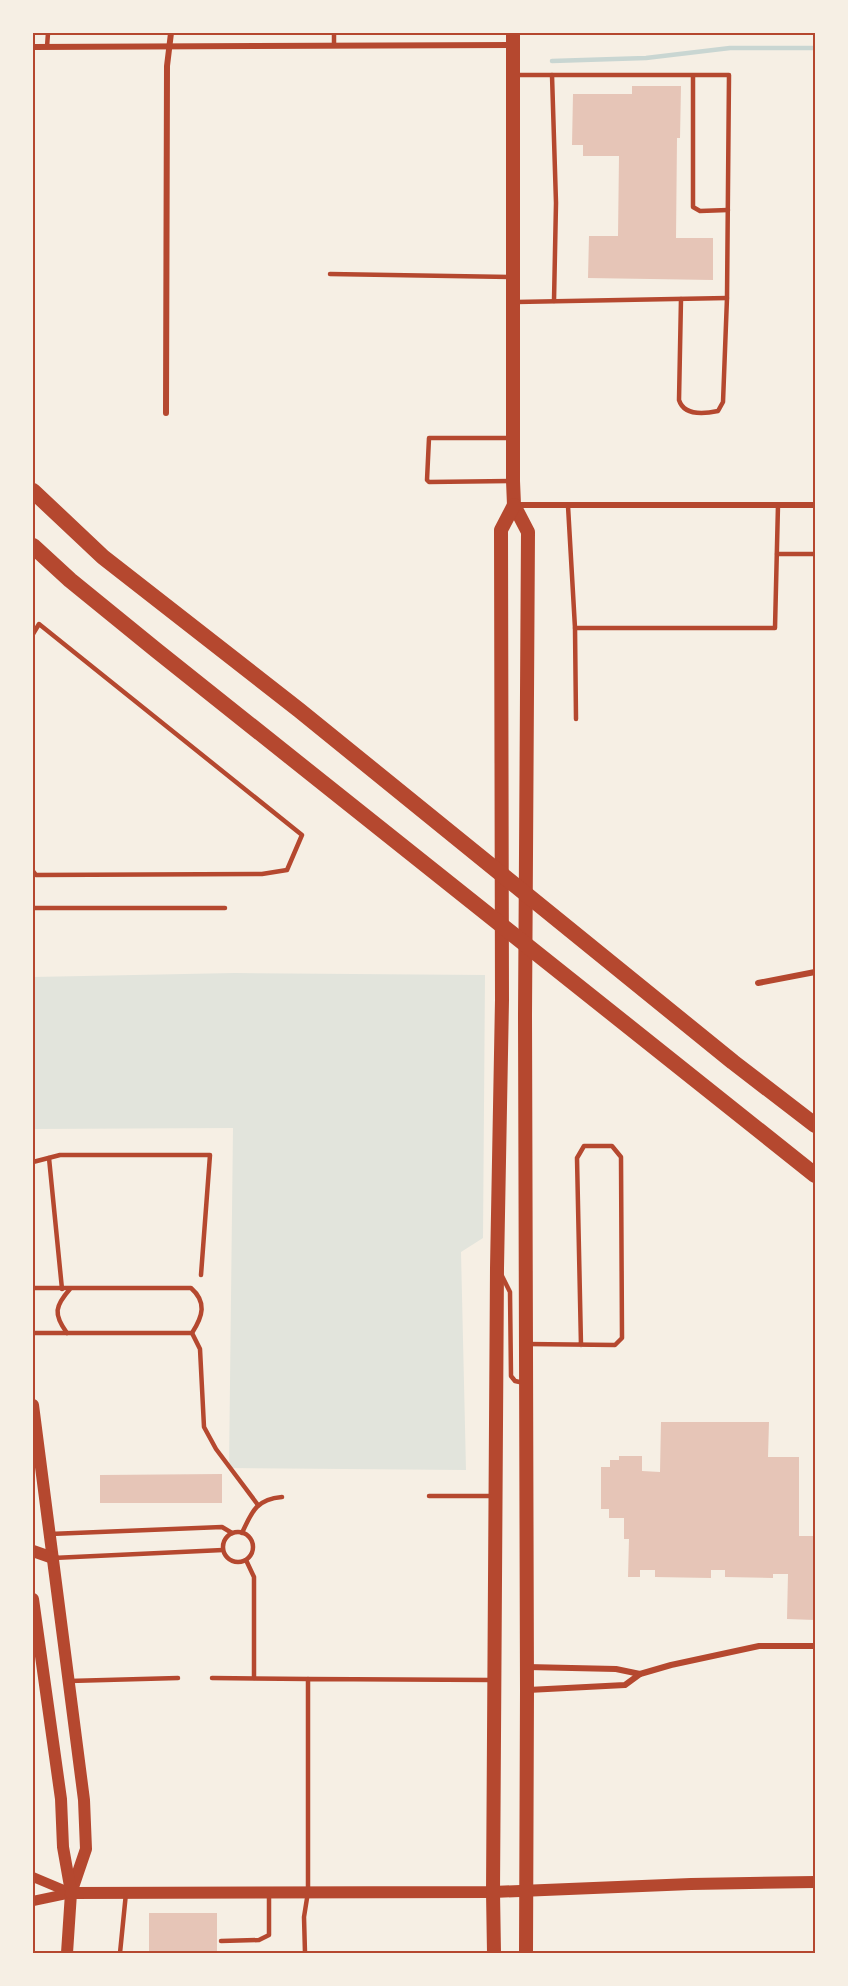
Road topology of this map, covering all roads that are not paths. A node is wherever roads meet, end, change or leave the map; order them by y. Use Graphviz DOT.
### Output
graph roads {
  1 [pos="48,33"];
  2 [pos="171,33"];
  3 [pos="334,33"];
  4 [pos="513,39"];
  5 [pos="334,45"];
  6 [pos="171,46"];
  7 [pos="33,47"];
  8 [pos="47,47"];
  9 [pos="513,75"];
  10 [pos="552,75"];
  11 [pos="693,76"];
  12 [pos="728,210"];
  13 [pos="330,274"];
  14 [pos="513,277"];
  15 [pos="727,298"];
  16 [pos="681,299"];
  17 [pos="554,301"];
  18 [pos="513,302"];
  19 [pos="166,413"];
  20 [pos="513,438"];
  21 [pos="513,481"];
  22 [pos="33,491"];
  23 [pos="514,505"];
  24 [pos="778,505"];
  25 [pos="815,505"];
  26 [pos="568,506"];
  27 [pos="33,546"];
  28 [pos="777,554"];
  29 [pos="815,554"];
  30 [pos="575,628"];
  31 [pos="33,634"];
  32 [pos="576,719"];
  33 [pos="34,875"];
  34 [pos="33,908"];
  35 [pos="225,908"];
  36 [pos="815,972"];
  37 [pos="758,983"];
  38 [pos="815,1125"];
  39 [pos="49,1158"];
  40 [pos="33,1162"];
  41 [pos="815,1175"];
  42 [pos="497,1268"];
  43 [pos="201,1275"];
  44 [pos="33,1288"];
  45 [pos="62,1289"];
  46 [pos="70,1289"];
  47 [pos="33,1333"];
  48 [pos="67,1333"];
  49 [pos="192,1333"];
  50 [pos="525,1344"];
  51 [pos="581,1345"];
  52 [pos="525,1383"];
  53 [pos="33,1405"];
  54 [pos="429,1496"];
  55 [pos="495,1496"];
  56 [pos="282,1497"];
  57 [pos="258,1505"];
  58 [pos="232,1533"];
  59 [pos="242,1533"];
  60 [pos="50,1534"];
  61 [pos="33,1544"];
  62 [pos="223,1550"];
  63 [pos="33,1551"];
  64 [pos="53,1558"];
  65 [pos="246,1560"];
  66 [pos="33,1599"];
  67 [pos="815,1646"];
  68 [pos="527,1667"];
  69 [pos="640,1674"];
  70 [pos="178,1678"];
  71 [pos="212,1678"];
  72 [pos="254,1678"];
  73 [pos="308,1678"];
  74 [pos="494,1680"];
  75 [pos="69,1681"];
  76 [pos="527,1690"];
  77 [pos="33,1877"];
  78 [pos="815,1882"];
  79 [pos="525,1890"];
  80 [pos="126,1892"];
  81 [pos="269,1892"];
  82 [pos="308,1892"];
  83 [pos="493,1892"];
  84 [pos="71,1893"];
  85 [pos="33,1901"];
  86 [pos="221,1941"];
  87 [pos="67,1953"];
  88 [pos="120,1953"];
  89 [pos="305,1953"];
  90 [pos="494,1953"];
  91 [pos="525,1953"];
  1 -- 8 [label="lane"];
  2 -- 6 [label="street"];
  3 -- 5 [label="lane"];
  4 -- 5 [label="street"];
  4 -- 9 [label="main road"];
  5 -- 6 [label="street"];
  6 -- 8 [label="street"];
  6 -- 19 [label="street"];
  7 -- 8 [label="street"];
  9 -- 10 [label="lane"];
  9 -- 14 [label="main road"];
  10 -- 11 [label="lane"];
  10 -- 17 [label="lane"];
  11 -- 12 [label="lane"];
  11 -- 12 [label="lane"];
  12 -- 15 [label="lane"];
  13 -- 14 [label="lane"];
  14 -- 18 [label="main road"];
  15 -- 16 [label="lane"];
  15 -- 16 [label="lane"];
  16 -- 17 [label="lane"];
  17 -- 18 [label="lane"];
  18 -- 20 [label="main road"];
  20 -- 21 [label="main road"];
  20 -- 21 [label="lane"];
  21 -- 23 [label="main road"];
  22 -- 38 [label="highway"];
  23 -- 26 [label="street"];
  23 -- 42 [label="main road"];
  23 -- 50 [label="main road"];
  24 -- 25 [label="street"];
  24 -- 26 [label="street"];
  24 -- 28 [label="lane"];
  26 -- 30 [label="lane"];
  27 -- 41 [label="highway"];
  28 -- 29 [label="lane"];
  28 -- 30 [label="lane"];
  30 -- 32 [label="lane"];
  31 -- 33 [label="lane"];
  34 -- 35 [label="lane"];
  36 -- 37 [label="street"];
  39 -- 40 [label="lane"];
  39 -- 43 [label="lane"];
  39 -- 45 [label="lane"];
  42 -- 52 [label="lane"];
  42 -- 55 [label="main road"];
  44 -- 45 [label="lane"];
  45 -- 46 [label="lane"];
  46 -- 48 [label="lane"];
  46 -- 49 [label="lane"];
  47 -- 48 [label="lane"];
  48 -- 49 [label="lane"];
  49 -- 57 [label="lane"];
  50 -- 51 [label="lane"];
  50 -- 52 [label="main road"];
  51 -- 51 [label="lane"];
  52 -- 68 [label="main road"];
  53 -- 60 [label="main road"];
  54 -- 55 [label="lane"];
  55 -- 74 [label="main road"];
  56 -- 57 [label="lane"];
  57 -- 59 [label="lane"];
  58 -- 59 [label="lane"];
  58 -- 60 [label="lane"];
  58 -- 62 [label="lane"];
  59 -- 65 [label="lane"];
  60 -- 61 [label="main road"];
  60 -- 64 [label="main road"];
  62 -- 64 [label="lane"];
  62 -- 65 [label="lane"];
  63 -- 64 [label="main road"];
  64 -- 75 [label="main road"];
  65 -- 72 [label="lane"];
  66 -- 84 [label="main road"];
  67 -- 69 [label="street"];
  68 -- 69 [label="street"];
  68 -- 76 [label="main road"];
  69 -- 76 [label="street"];
  70 -- 75 [label="lane"];
  71 -- 72 [label="lane"];
  72 -- 73 [label="lane"];
  73 -- 74 [label="lane"];
  73 -- 82 [label="lane"];
  74 -- 83 [label="main road"];
  75 -- 84 [label="main road"];
  76 -- 79 [label="main road"];
  77 -- 84 [label="street"];
  78 -- 79 [label="main road"];
  79 -- 83 [label="main road"];
  79 -- 91 [label="main road"];
  80 -- 81 [label="main road"];
  80 -- 84 [label="main road"];
  80 -- 88 [label="lane"];
  81 -- 82 [label="main road"];
  81 -- 86 [label="lane"];
  82 -- 83 [label="main road"];
  82 -- 89 [label="lane"];
  83 -- 90 [label="main road"];
  84 -- 85 [label="street"];
  84 -- 87 [label="main road"];
}
